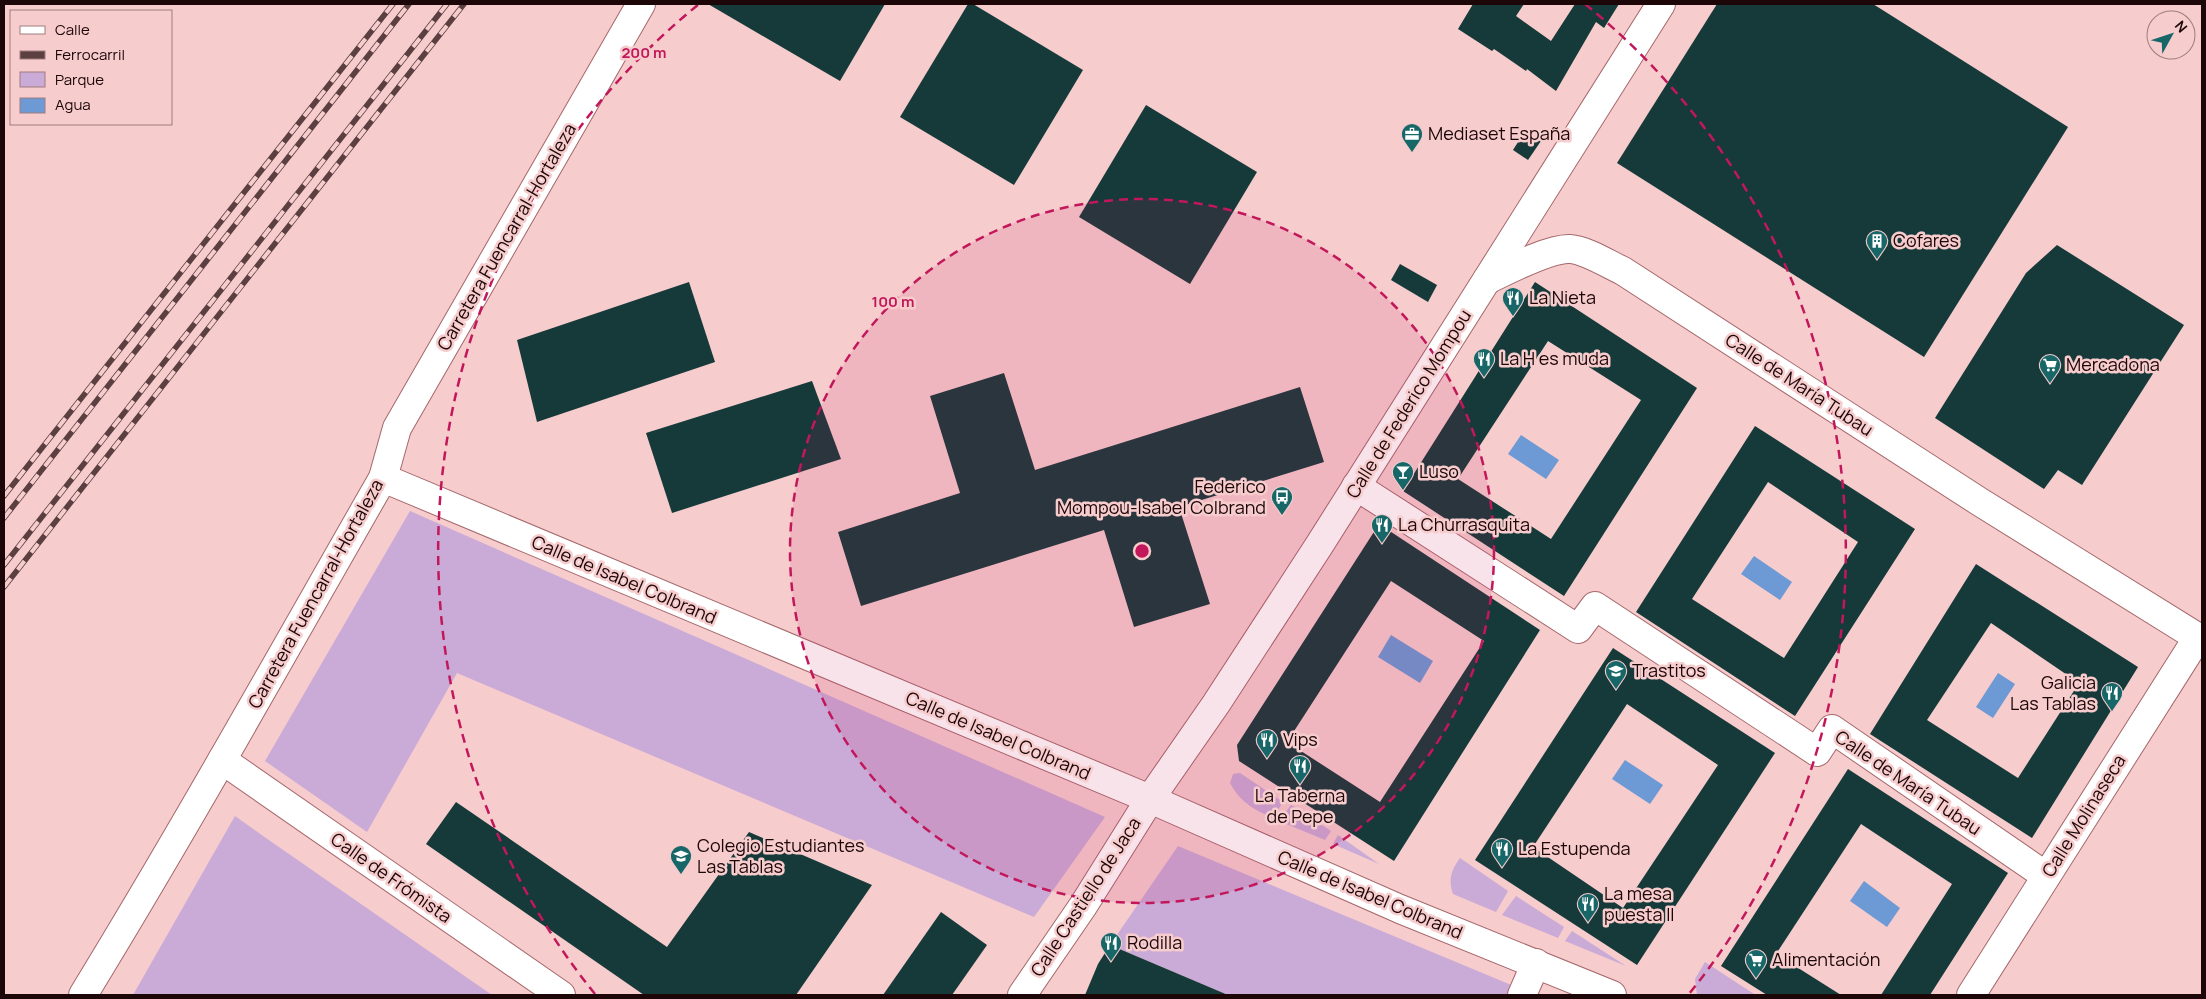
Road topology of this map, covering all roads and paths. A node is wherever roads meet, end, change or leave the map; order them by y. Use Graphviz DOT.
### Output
graph roads {
  1 [pos="641,4"];
  2 [pos="1660,4"];
  3 [pos="1487,280"];
  4 [pos="383,478"];
  5 [pos="1356,486"];
  6 [pos="2200,639"];
  7 [pos="222,760"];
  8 [pos="1150,799"];
  9 [pos="2046,876"];
  10 [pos="1536,963"];
  11 [pos="102,964"];
  12 [pos="83,995"];
  13 [pos="100,995"];
  14 [pos="561,995"];
  15 [pos="1022,995"];
  16 [pos="1522,995"];
  17 [pos="1612,995"];
  18 [pos="1971,995"];
  1 -- 4 [label="street, Carretera Fuencarral-Hortaleza"];
  2 -- 3 [label="street, Calle de Federico Mompou"];
  3 -- 5 [label="street, Calle de Federico Mompou"];
  3 -- 6 [label="street, Calle de María Tubau"];
  4 -- 7 [label="street, Carretera Fuencarral-Hortaleza"];
  4 -- 8 [label="street, Calle de Isabel Colbrand"];
  5 -- 8 [label="street, Calle de Federico Mompou"];
  5 -- 9 [label="street, Calle de María Tubau"];
  6 -- 9 [label="street, Calle Molinaseca"];
  7 -- 11 [label="street, Carretera Fuencarral-Hortaleza"];
  7 -- 14 [label="street, Calle de Frómista"];
  8 -- 10 [label="street, Calle de Isabel Colbrand"];
  8 -- 15 [label="street, Calle Castiello de Jaca"];
  9 -- 18 [label="street, Calle Molinaseca"];
  10 -- 16 [label="street"];
  10 -- 17 [label="street, Calle de Isabel Colbrand"];
  11 -- 12 [label="street, Carretera Fuencarral-Hortaleza"];
  11 -- 13 [label="street"];
}
